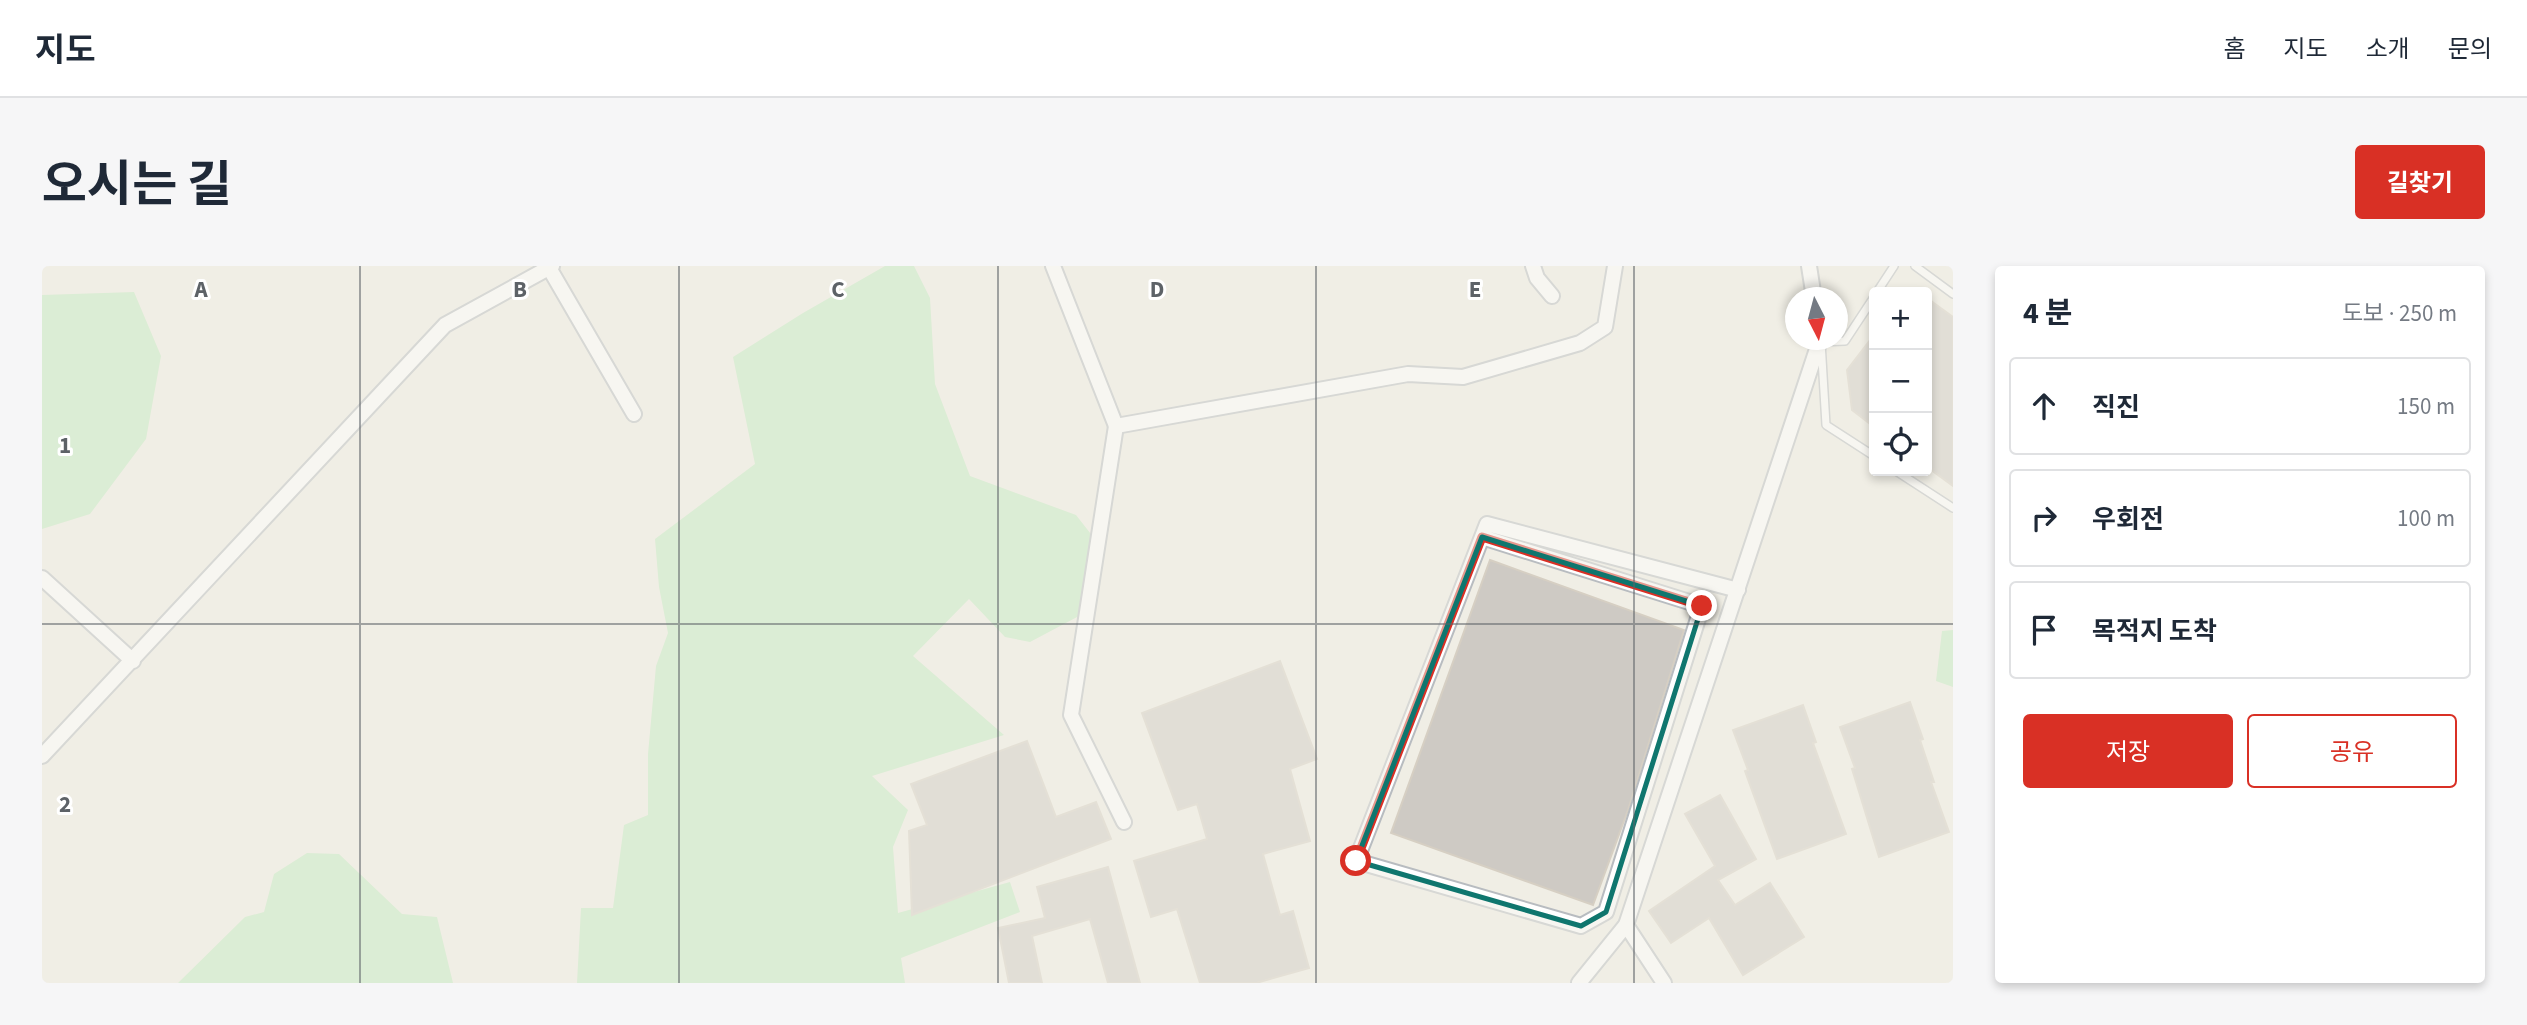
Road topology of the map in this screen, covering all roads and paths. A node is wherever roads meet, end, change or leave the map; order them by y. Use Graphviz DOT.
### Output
graph roads {
  1 [pos="550,266"];
  2 [pos="1053,266"];
  3 [pos="1533,266"];
  4 [pos="1615,266"];
  5 [pos="1809,266"];
  6 [pos="1894,266"];
  7 [pos="1915,266"];
  8 [pos="1812,287"];
  9 [pos="1880,287"];
  10 [pos="1953,294"];
  11 [pos="1552,296"];
  12 [pos="1869,305"];
  13 [pos="1848,338"];
  14 [pos="1818,350"];
  15 [pos="1822,350"];
  16 [pos="634,414"];
  17 [pos="1116,426"];
  18 [pos="1869,453"];
  19 [pos="1904,476"];
  20 [pos="1953,508"];
  21 [pos="1482,537"];
  22 [pos="42,578"];
  23 [pos="1738,590"];
  24 [pos="133,661"];
  25 [pos="42,756"];
  26 [pos="1125,822"];
  27 [pos="1626,925"];
  28 [pos="1579,983"];
  29 [pos="1664,983"];
  1 -- 16 [label="street"];
  1 -- 24 [label="street"];
  2 -- 17 [label="street"];
  3 -- 11 [label="street"];
  4 -- 17 [label="street"];
  5 -- 8 [label="street"];
  6 -- 9 [label="lane"];
  7 -- 10 [label="lane"];
  12 -- 13 [label="lane"];
  14 -- 23 [label="street"];
  15 -- 18 [label="lane"];
  17 -- 26 [label="street"];
  19 -- 20 [label="lane"];
  21 -- 21 [label="street"];
  21 -- 23 [label="street"];
  22 -- 24 [label="street"];
  23 -- 27 [label="street"];
  24 -- 25 [label="street"];
  27 -- 28 [label="street"];
  27 -- 29 [label="street"];
}
